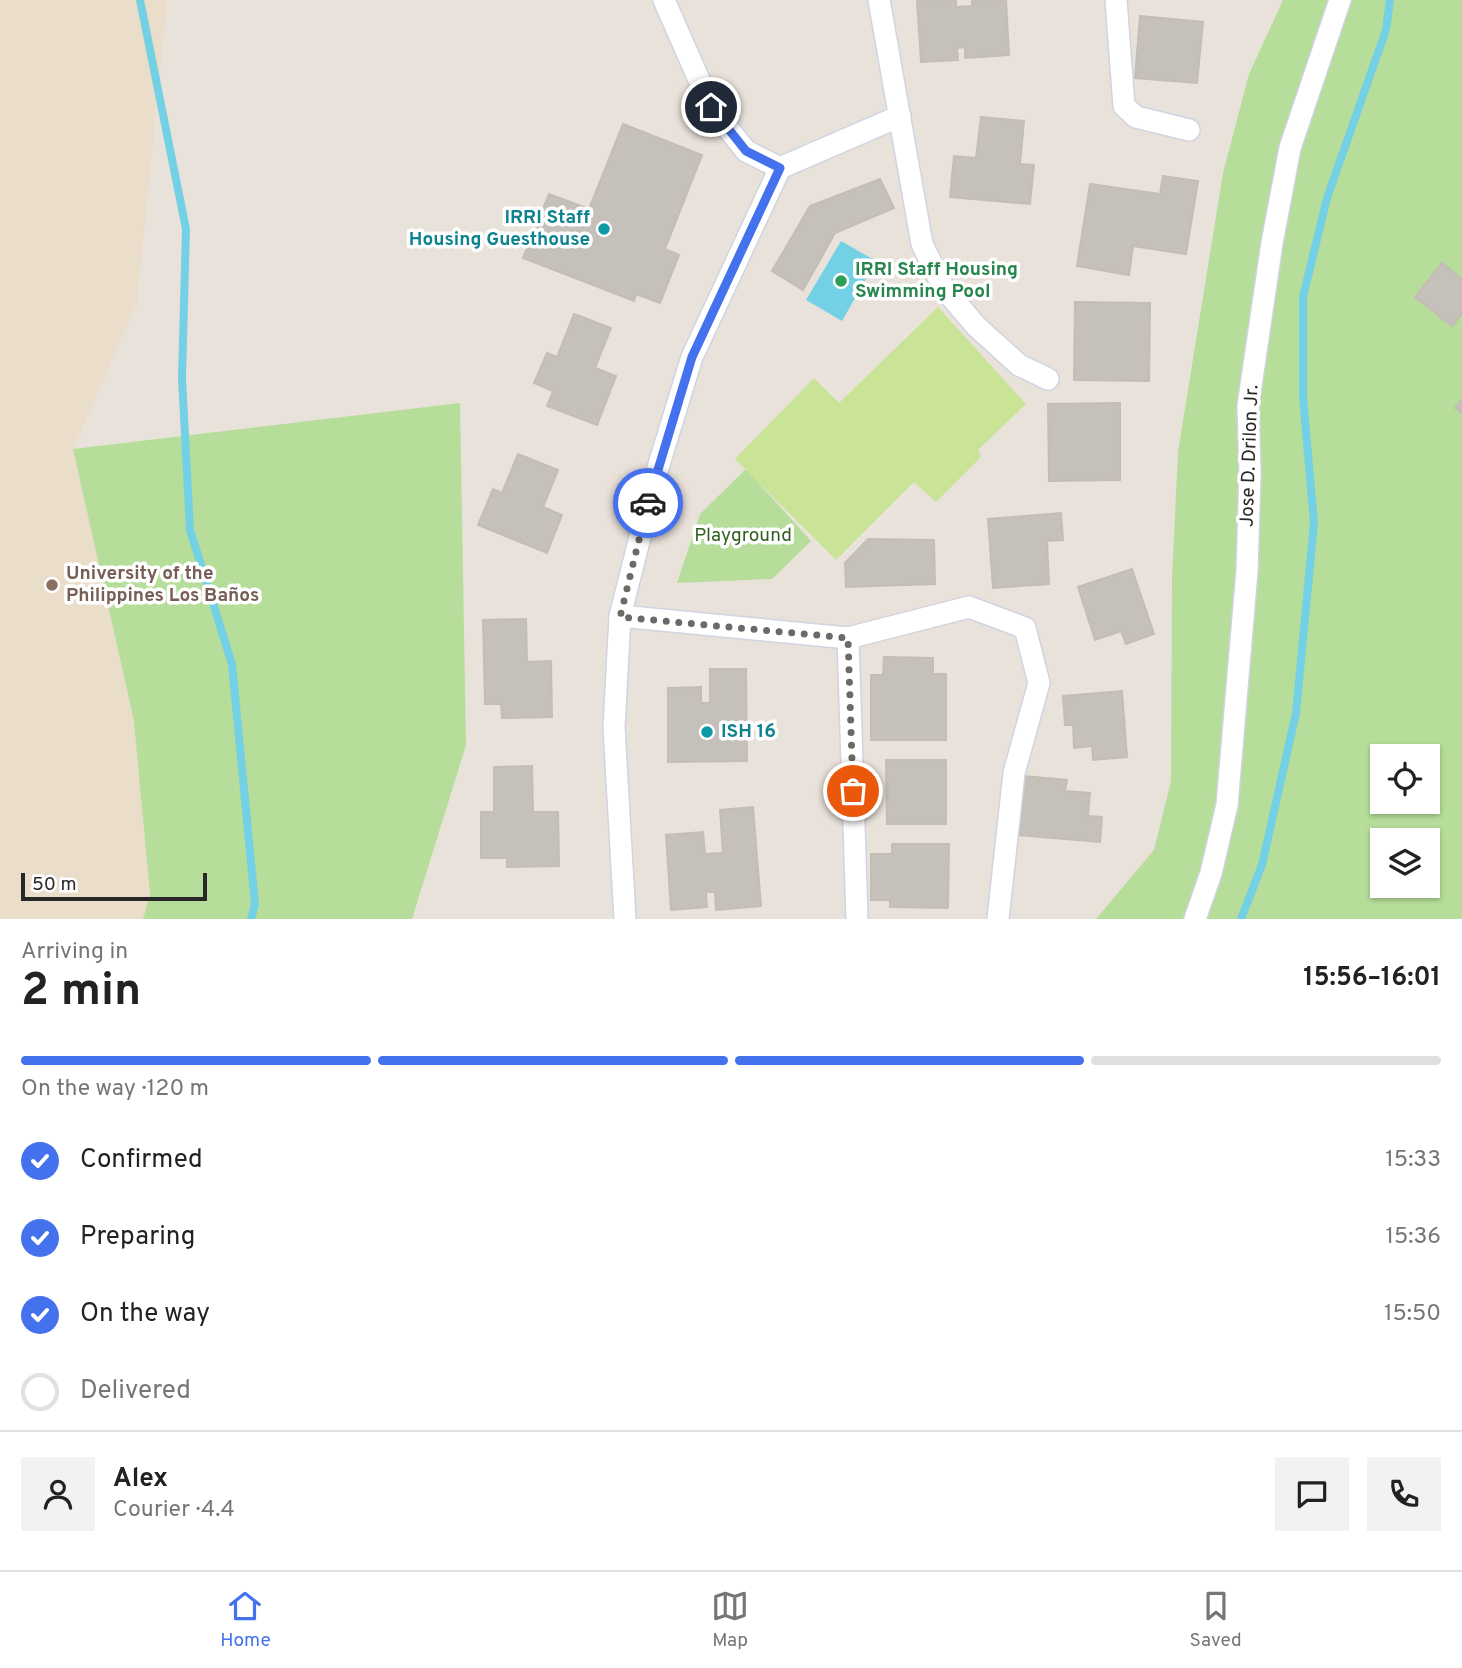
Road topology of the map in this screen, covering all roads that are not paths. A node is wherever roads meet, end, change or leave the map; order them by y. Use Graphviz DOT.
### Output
graph roads {
  1 [pos="664,0"];
  2 [pos="879,0"];
  3 [pos="1116,0"];
  4 [pos="1340,0"];
  5 [pos="900,116"];
  6 [pos="1189,130"];
  7 [pos="780,168"];
  8 [pos="1048,379"];
  9 [pos="620,617"];
  10 [pos="848,638"];
  11 [pos="625,919"];
  12 [pos="857,919"];
  13 [pos="998,919"];
  14 [pos="1195,919"];
  1 -- 7 [label="street"];
  2 -- 5 [label="street"];
  3 -- 6 [label="street"];
  4 -- 14 [label="street, Jose D. Drilon Jr."];
  5 -- 7 [label="street"];
  5 -- 8 [label="street"];
  7 -- 9 [label="street"];
  9 -- 10 [label="street"];
  9 -- 11 [label="street"];
  10 -- 12 [label="street"];
  10 -- 13 [label="street"];
}
